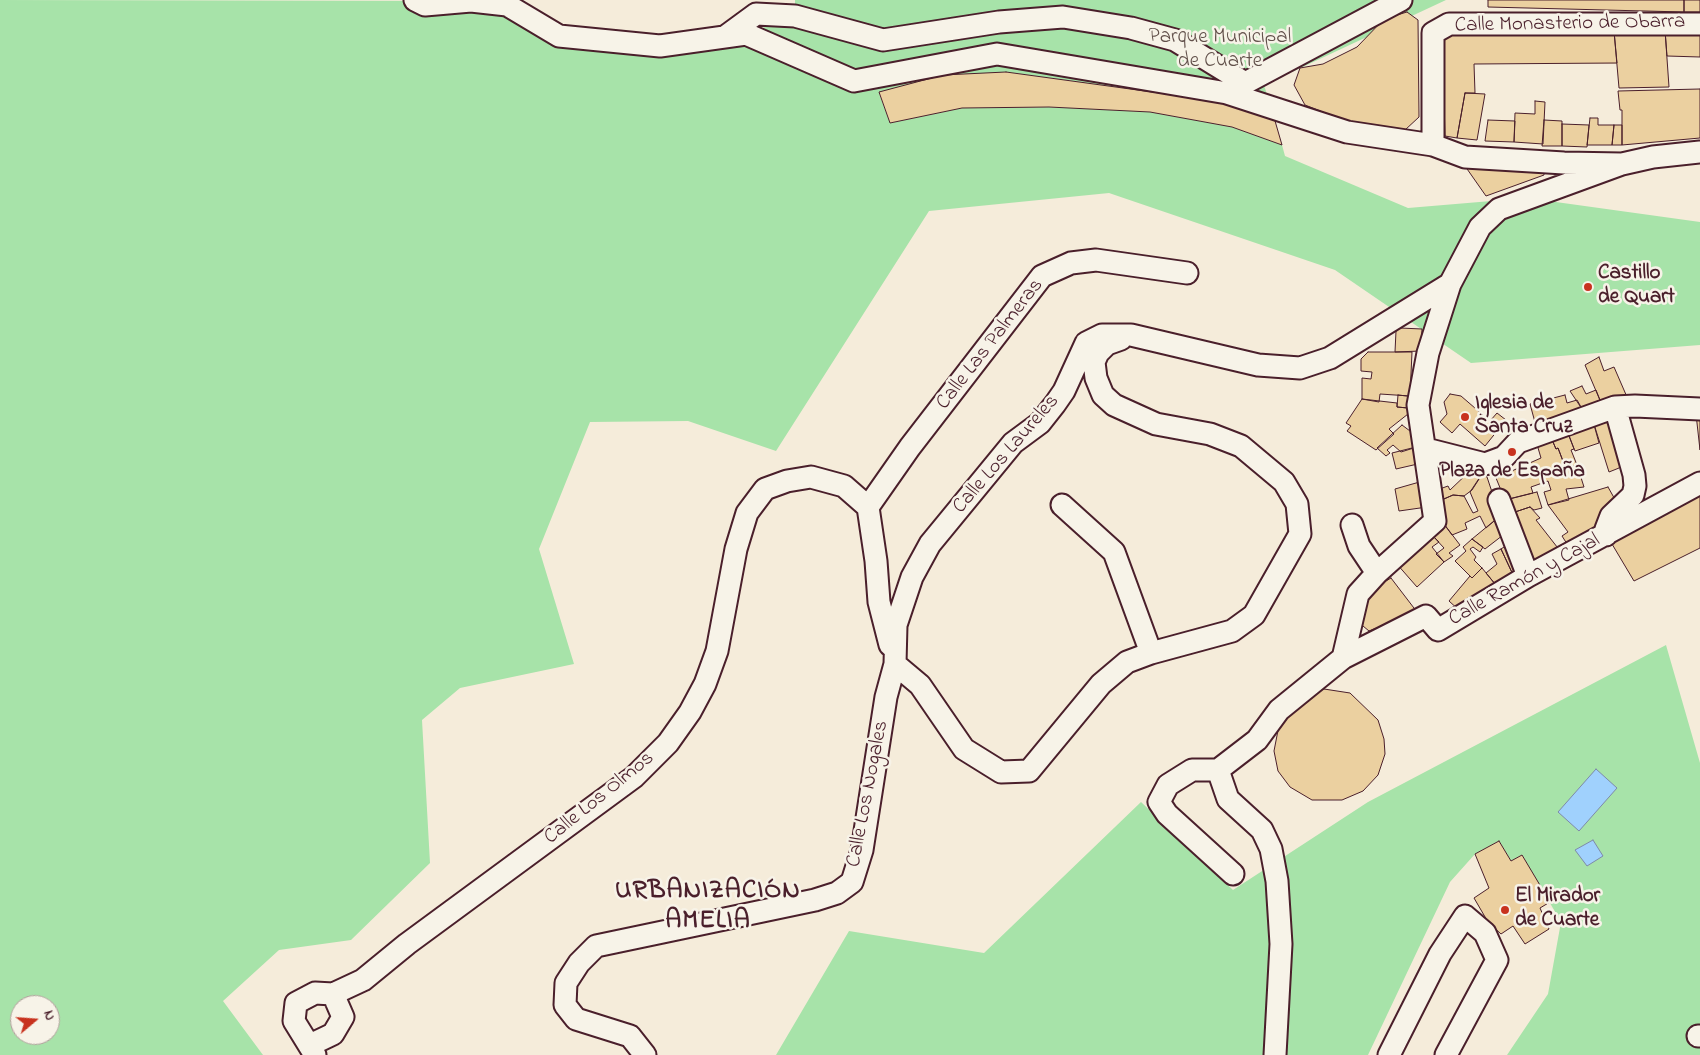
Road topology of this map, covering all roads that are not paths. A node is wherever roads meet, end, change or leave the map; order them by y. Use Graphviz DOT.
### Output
graph roads {
  1 [pos="415,0"];
  2 [pos="1401,0"];
  3 [pos="1700,24"];
  4 [pos="726,36"];
  5 [pos="1236,88"];
  6 [pos="1433,145"];
  7 [pos="1700,152"];
  8 [pos="1622,164"];
  9 [pos="1187,273"];
  10 [pos="1450,284"];
  11 [pos="1131,335"];
  12 [pos="1615,407"];
  13 [pos="1700,409"];
  14 [pos="1426,449"];
  15 [pos="1700,484"];
  16 [pos="1499,500"];
  17 [pos="1062,505"];
  18 [pos="868,507"];
  19 [pos="1352,525"];
  20 [pos="1606,535"];
  21 [pos="1377,573"];
  22 [pos="1528,576"];
  23 [pos="1151,653"];
  24 [pos="1343,658"];
  25 [pos="894,664"];
  26 [pos="1218,770"];
  27 [pos="1233,874"];
  28 [pos="333,994"];
  29 [pos="312,1050"];
  30 [pos="645,1055"];
  31 [pos="1275,1055"];
  32 [pos="1390,1055"];
  33 [pos="1446,1055"];
  1 -- 4 [label="street"];
  2 -- 5 [label="street"];
  3 -- 6 [label="street, Calle Monasterio de Obarra"];
  4 -- 5 [label="street"];
  4 -- 5 [label="street"];
  5 -- 6 [label="street"];
  6 -- 8 [label="street"];
  7 -- 8 [label="street"];
  8 -- 10 [label="street"];
  9 -- 18 [label="street, Calle Las Palmeras"];
  10 -- 11 [label="street, Calle Los Laureles"];
  10 -- 14 [label="street"];
  11 -- 23 [label="street"];
  11 -- 25 [label="street, Calle Los Laureles"];
  12 -- 13 [label="street"];
  12 -- 14 [label="street"];
  12 -- 20 [label="street"];
  14 -- 21 [label="street"];
  15 -- 20 [label="street, Calle Ramón y Cajal"];
  16 -- 22 [label="street"];
  17 -- 23 [label="street"];
  18 -- 25 [label="street"];
  18 -- 28 [label="street, Calle Los Olmos"];
  19 -- 21 [label="street"];
  20 -- 22 [label="street, Calle Ramón y Cajal"];
  21 -- 24 [label="street"];
  22 -- 24 [label="street, Calle Ramón y Cajal"];
  23 -- 25 [label="street"];
  24 -- 26 [label="street, Calle Ramón y Cajal"];
  25 -- 30 [label="street, Calle Los Nogales"];
  26 -- 27 [label="street"];
  26 -- 31 [label="street"];
  28 -- 29 [label="street"];
  28 -- 29 [label="street, Calle Los Olmos"];
  32 -- 33 [label="street"];
}
